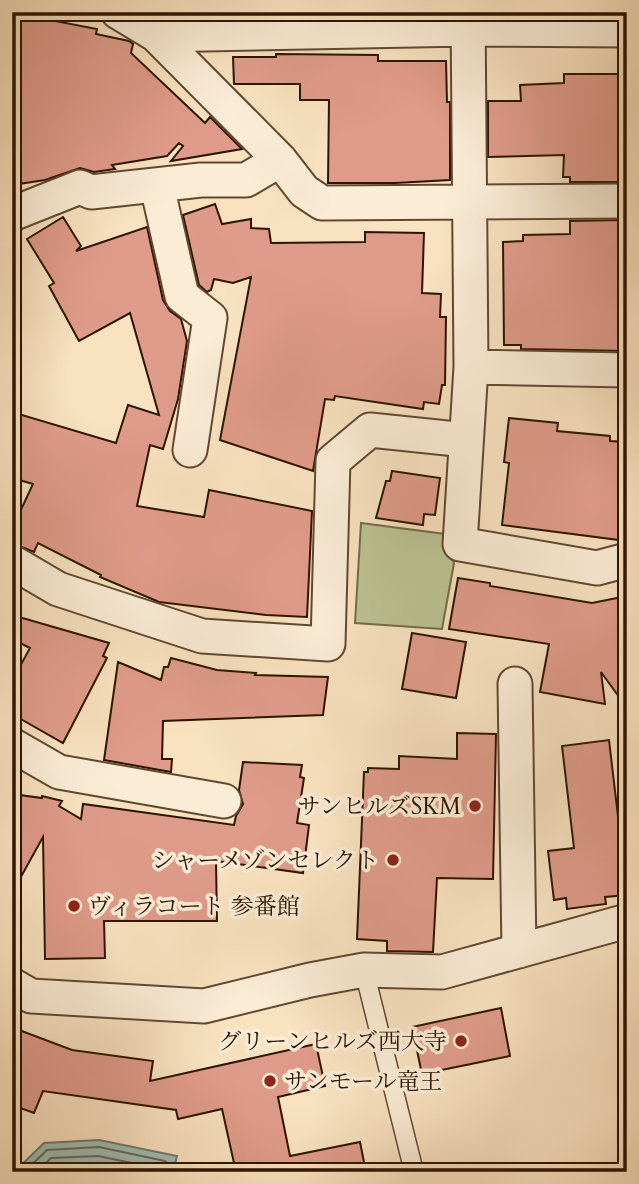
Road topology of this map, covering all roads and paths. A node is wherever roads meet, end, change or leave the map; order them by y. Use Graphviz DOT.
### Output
graph roads {
  1 [pos="118,12"];
  2 [pos="468,21"];
  3 [pos="627,30"];
  4 [pos="156,35"];
  5 [pos="280,160"];
  6 [pos="157,186"];
  7 [pos="627,201"];
  8 [pos="469,202"];
  9 [pos="12,214"];
  10 [pos="471,367"];
  11 [pos="627,370"];
  12 [pos="466,440"];
  13 [pos="190,450"];
  14 [pos="627,560"];
  15 [pos="12,562"];
  16 [pos="516,684"];
  17 [pos="12,745"];
  18 [pos="225,802"];
  19 [pos="627,921"];
  20 [pos="519,951"];
  21 [pos="364,970"];
  22 [pos="12,985"];
  23 [pos="414,1172"];
  1 -- 4 [label="street"];
  2 -- 3 [label="street"];
  2 -- 4 [label="street"];
  2 -- 8 [label="street"];
  4 -- 5 [label="street"];
  5 -- 6 [label="street"];
  5 -- 8 [label="street"];
  6 -- 9 [label="street"];
  6 -- 13 [label="street"];
  7 -- 8 [label="street"];
  8 -- 10 [label="street"];
  10 -- 11 [label="street"];
  10 -- 12 [label="street"];
  12 -- 14 [label="street"];
  12 -- 15 [label="street"];
  16 -- 20 [label="street"];
  17 -- 18 [label="street"];
  19 -- 20 [label="street"];
  20 -- 21 [label="street"];
  21 -- 22 [label="street"];
  21 -- 23 [label="lane"];
}
